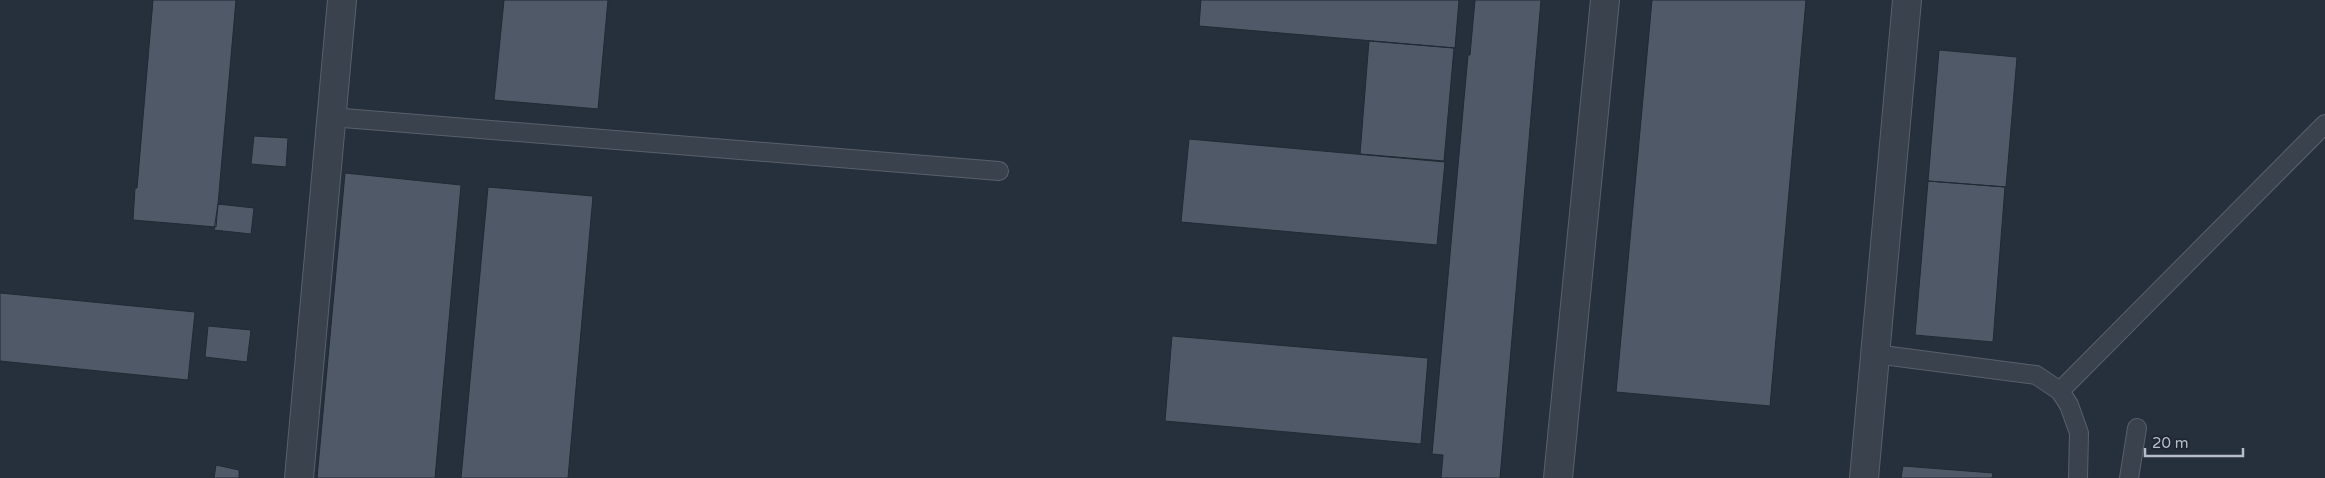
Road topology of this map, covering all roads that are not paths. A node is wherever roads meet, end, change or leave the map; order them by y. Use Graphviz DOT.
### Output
graph roads {
  1 [pos="342,0"];
  2 [pos="1605,0"];
  3 [pos="1907,0"];
  4 [pos="331,117"];
  5 [pos="2325,124"];
  6 [pos="999,171"];
  7 [pos="1874,354"];
  8 [pos="2060,390"];
  9 [pos="2136,428"];
  10 [pos="299,478"];
  11 [pos="1558,478"];
  12 [pos="1864,478"];
  13 [pos="2078,478"];
  14 [pos="2129,478"];
  1 -- 4 [label="street"];
  2 -- 11 [label="street"];
  3 -- 7 [label="street"];
  4 -- 6 [label="lane"];
  4 -- 10 [label="street"];
  5 -- 8 [label="lane"];
  7 -- 8 [label="lane"];
  7 -- 12 [label="street"];
  8 -- 13 [label="lane"];
  9 -- 14 [label="lane"];
}
